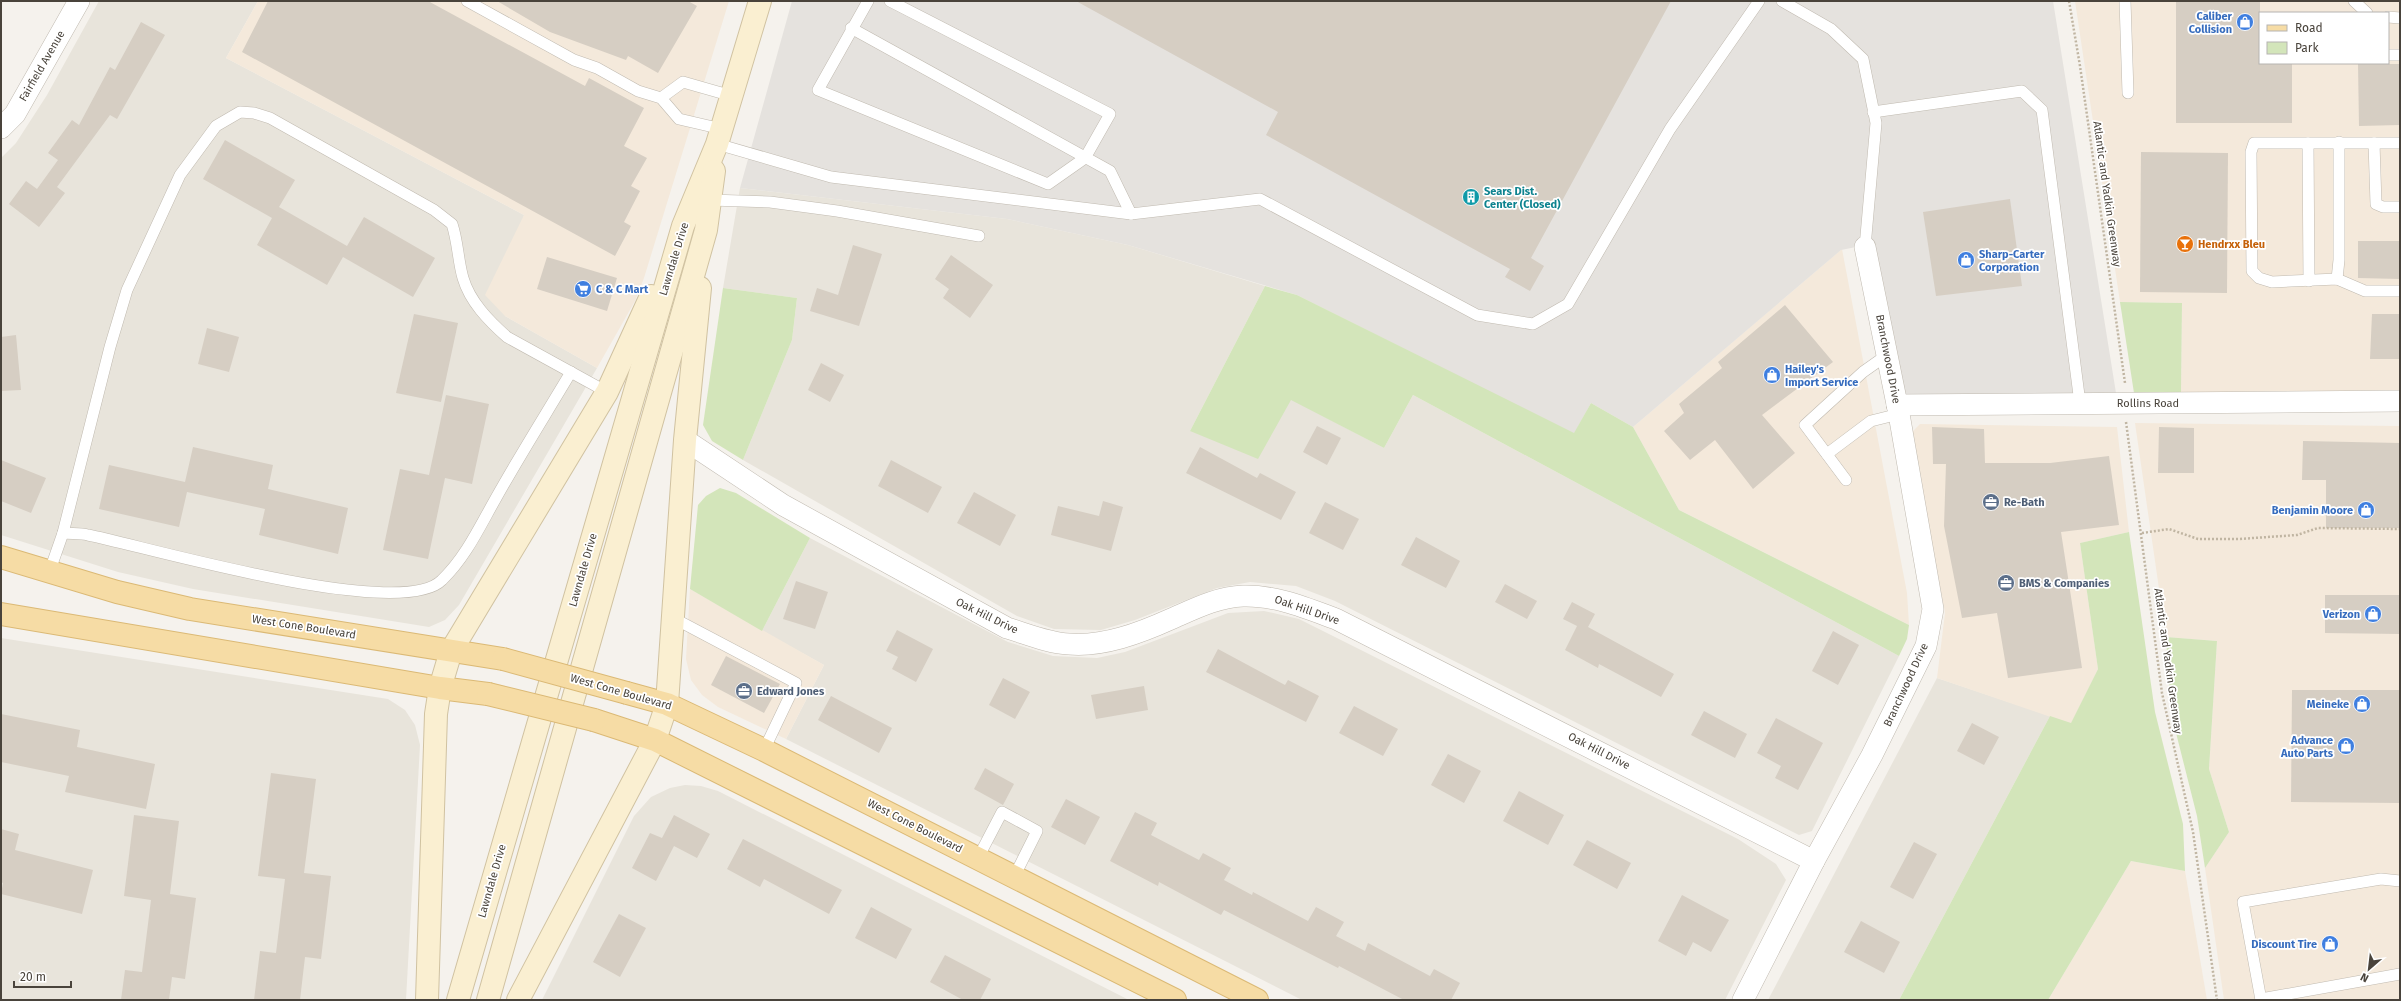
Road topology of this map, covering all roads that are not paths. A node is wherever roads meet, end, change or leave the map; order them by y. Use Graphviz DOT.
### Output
graph roads {
  1 [pos="79,1"];
  2 [pos="467,1"];
  3 [pos="760,1"];
  4 [pos="868,1"];
  5 [pos="890,1"];
  6 [pos="1759,1"];
  7 [pos="1782,1"];
  8 [pos="2125,1"];
  9 [pos="2354,1"];
  10 [pos="2366,12"];
  11 [pos="2389,17"];
  12 [pos="2400,18"];
  13 [pos="851,28"];
  14 [pos="2389,55"];
  15 [pos="2400,55"];
  16 [pos="2128,93"];
  17 [pos="732,96"];
  18 [pos="661,98"];
  19 [pos="1873,112"];
  20 [pos="1,128"];
  21 [pos="720,137"];
  22 [pos="2339,142"];
  23 [pos="2308,143"];
  24 [pos="2374,143"];
  25 [pos="2400,143"];
  26 [pos="1085,158"];
  27 [pos="710,200"];
  28 [pos="2400,207"];
  29 [pos="1131,214"];
  30 [pos="683,226"];
  31 [pos="706,230"];
  32 [pos="979,236"];
  33 [pos="1865,247"];
  34 [pos="2337,279"];
  35 [pos="2309,281"];
  36 [pos="2400,291"];
  37 [pos="1887,355"];
  38 [pos="571,372"];
  39 [pos="607,392"];
  40 [pos="2400,402"];
  41 [pos="2080,403"];
  42 [pos="1898,409"];
  43 [pos="685,440"];
  44 [pos="1827,454"];
  45 [pos="1846,480"];
  46 [pos="63,533"];
  47 [pos="1,557"];
  48 [pos="49,573"];
  49 [pos="1,614"];
  50 [pos="675,619"];
  51 [pos="451,651"];
  52 [pos="440,688"];
  53 [pos="667,704"];
  54 [pos="655,740"];
  55 [pos="764,750"];
  56 [pos="978,858"];
  57 [pos="1814,861"];
  58 [pos="1014,877"];
  59 [pos="2400,881"];
  60 [pos="2400,974"];
  61 [pos="2261,999"];
  62 [pos="427,1000"];
  63 [pos="458,1000"];
  64 [pos="488,1000"];
  65 [pos="518,1000"];
  66 [pos="1175,1000"];
  67 [pos="1258,1000"];
  68 [pos="1743,1000"];
  1 -- 20 [label="street, Fairfield Avenue"];
  2 -- 18 [label="lane"];
  3 -- 17 [label="main road, Lawndale Drive"];
  4 -- 13 [label="lane"];
  5 -- 26 [label="lane"];
  6 -- 29 [label="lane"];
  7 -- 19 [label="lane"];
  8 -- 16 [label="lane"];
  9 -- 10 [label="lane"];
  11 -- 12 [label="lane"];
  13 -- 26 [label="lane"];
  13 -- 26 [label="lane"];
  14 -- 15 [label="lane"];
  17 -- 18 [label="lane"];
  17 -- 21 [label="main road, Lawndale Drive"];
  18 -- 21 [label="lane"];
  19 -- 33 [label="lane"];
  19 -- 41 [label="lane"];
  21 -- 27 [label="main road, Lawndale Drive"];
  21 -- 29 [label="lane"];
  21 -- 30 [label="main road, Lawndale Drive"];
  22 -- 23 [label="lane"];
  22 -- 24 [label="lane"];
  22 -- 34 [label="lane"];
  23 -- 35 [label="lane"];
  23 -- 35 [label="lane"];
  24 -- 25 [label="lane"];
  24 -- 28 [label="lane"];
  26 -- 29 [label="lane"];
  27 -- 31 [label="main road, Lawndale Drive"];
  27 -- 32 [label="lane"];
  30 -- 39 [label="main road"];
  30 -- 63 [label="main road, Lawndale Drive"];
  31 -- 43 [label="main road"];
  31 -- 64 [label="main road, Lawndale Drive"];
  33 -- 37 [label="street, Branchwood Drive"];
  34 -- 35 [label="lane"];
  34 -- 36 [label="lane"];
  37 -- 42 [label="street, Branchwood Drive"];
  37 -- 44 [label="lane"];
  38 -- 39 [label="lane"];
  38 -- 46 [label="lane"];
  38 -- 46 [label="lane"];
  39 -- 51 [label="main road"];
  40 -- 41 [label="street, Rollins Road"];
  41 -- 42 [label="street, Rollins Road"];
  42 -- 44 [label="lane"];
  42 -- 57 [label="street, Branchwood Drive"];
  43 -- 50 [label="main road"];
  43 -- 57 [label="street, Oak Hill Drive"];
  44 -- 45 [label="lane"];
  46 -- 48 [label="lane"];
  47 -- 48 [label="main road, West Cone Boulevard"];
  48 -- 51 [label="main road, West Cone Boulevard"];
  49 -- 52 [label="main road"];
  50 -- 53 [label="main road"];
  50 -- 55 [label="lane"];
  51 -- 52 [label="main road"];
  51 -- 53 [label="main road, West Cone Boulevard, bridge"];
  52 -- 54 [label="main road, bridge"];
  52 -- 62 [label="main road"];
  53 -- 54 [label="main road"];
  53 -- 55 [label="main road, West Cone Boulevard"];
  54 -- 65 [label="main road"];
  54 -- 66 [label="main road"];
  55 -- 56 [label="main road, West Cone Boulevard"];
  56 -- 58 [label="main road, West Cone Boulevard"];
  56 -- 58 [label="lane"];
  57 -- 68 [label="street, Branchwood Drive"];
  58 -- 67 [label="main road, West Cone Boulevard"];
  59 -- 61 [label="lane"];
  60 -- 61 [label="lane"];
}
